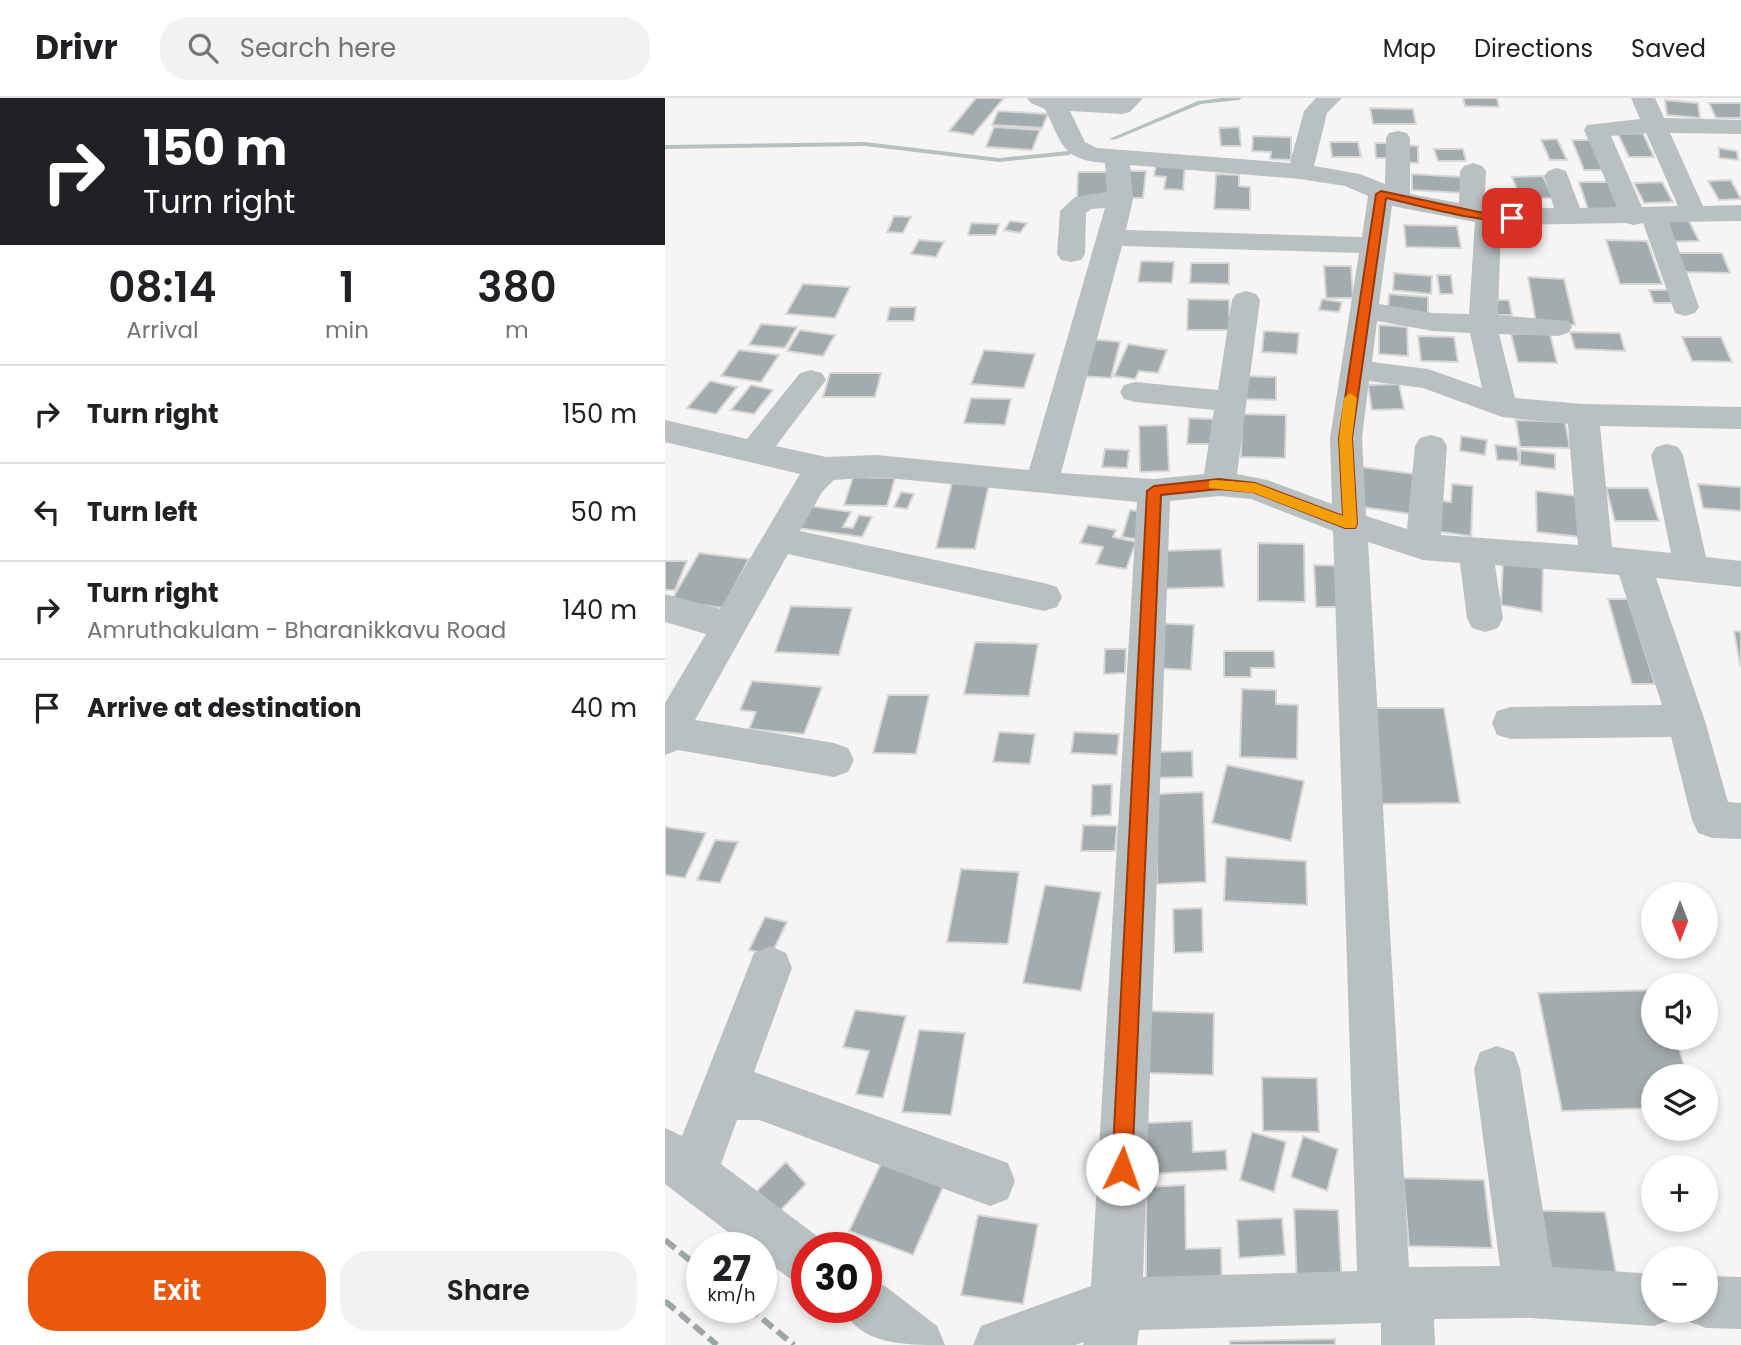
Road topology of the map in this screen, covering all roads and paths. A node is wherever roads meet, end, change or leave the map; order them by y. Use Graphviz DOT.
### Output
graph roads {
  1 [pos="1131,98"];
  2 [pos="1330,98"];
  3 [pos="1643,98"];
  4 [pos="1047,102"];
  5 [pos="1653,125"];
  6 [pos="1741,127"];
  7 [pos="1398,138"];
  8 [pos="1117,156"];
  9 [pos="1300,171"];
  10 [pos="1473,171"];
  11 [pos="1557,176"];
  12 [pos="1389,196"];
  13 [pos="1120,199"];
  14 [pos="1741,213"];
  15 [pos="1694,214"];
  16 [pos="1480,215"];
  17 [pos="1570,216"];
  18 [pos="1643,216"];
  19 [pos="1111,238"];
  20 [pos="1375,245"];
  21 [pos="1071,254"];
  22 [pos="1246,300"];
  23 [pos="1685,307"];
  24 [pos="1363,310"];
  25 [pos="1483,326"];
  26 [pos="1557,327"];
  27 [pos="1354,369"];
  28 [pos="811,380"];
  29 [pos="1135,392"];
  30 [pos="1229,401"];
  31 [pos="1502,407"];
  32 [pos="1583,415"];
  33 [pos="1741,418"];
  34 [pos="665,431"];
  35 [pos="1431,446"];
  36 [pos="756,450"];
  37 [pos="1667,454"];
  38 [pos="826,469"];
  39 [pos="1042,484"];
  40 [pos="1219,484"];
  41 [pos="1154,491"];
  42 [pos="1350,524"];
  43 [pos="778,539"];
  44 [pos="1423,547"];
  45 [pos="1476,551"];
  46 [pos="1596,559"];
  47 [pos="1633,563"];
  48 [pos="1691,567"];
  49 [pos="1741,574"];
  50 [pos="1044,597"];
  51 [pos="665,608"];
  52 [pos="1485,618"];
  53 [pos="728,626"];
  54 [pos="1686,721"];
  55 [pos="1511,723"];
  56 [pos="666,735"];
  57 [pos="834,760"];
  58 [pos="1741,821"];
  59 [pos="770,968"];
  60 [pos="1497,1069"];
  61 [pos="722,1097"];
  62 [pos="679,1162"];
  63 [pos="990,1181"];
  64 [pos="791,1247"];
  65 [pos="1530,1292"];
  66 [pos="1395,1295"];
  67 [pos="1641,1299"];
  68 [pos="1718,1303"];
  69 [pos="1741,1304"];
  70 [pos="882,1317"];
  71 [pos="1113,1325"];
  72 [pos="918,1345"];
  73 [pos="1000,1345"];
  74 [pos="1408,1345"];
  1 -- 4 [label="street"];
  2 -- 9 [label="street"];
  3 -- 5 [label="street"];
  4 -- 8 [label="street"];
  5 -- 6 [label="street"];
  5 -- 15 [label="street"];
  5 -- 18 [label="street"];
  7 -- 12 [label="street"];
  8 -- 9 [label="street"];
  8 -- 13 [label="street"];
  9 -- 12 [label="street"];
  10 -- 16 [label="street"];
  11 -- 17 [label="street"];
  12 -- 16 [label="street"];
  12 -- 20 [label="street"];
  13 -- 19 [label="street"];
  13 -- 21 [label="street"];
  14 -- 15 [label="street"];
  15 -- 18 [label="street"];
  16 -- 17 [label="street"];
  16 -- 25 [label="street"];
  17 -- 18 [label="street"];
  18 -- 23 [label="street"];
  19 -- 20 [label="street"];
  19 -- 39 [label="street"];
  20 -- 24 [label="street"];
  22 -- 30 [label="street"];
  24 -- 25 [label="street"];
  24 -- 27 [label="street"];
  25 -- 26 [label="street"];
  25 -- 31 [label="street"];
  27 -- 31 [label="street"];
  27 -- 42 [label="street"];
  28 -- 36 [label="street"];
  29 -- 30 [label="street"];
  30 -- 40 [label="street"];
  31 -- 32 [label="street"];
  32 -- 33 [label="street"];
  32 -- 46 [label="street"];
  34 -- 36 [label="street"];
  35 -- 44 [label="street"];
  36 -- 38 [label="street"];
  37 -- 48 [label="street"];
  38 -- 39 [label="street"];
  38 -- 43 [label="street"];
  39 -- 41 [label="street"];
  40 -- 41 [label="street"];
  40 -- 42 [label="street"];
  41 -- 71 [label="street"];
  42 -- 44 [label="street"];
  42 -- 66 [label="street"];
  43 -- 50 [label="street"];
  43 -- 53 [label="street"];
  44 -- 45 [label="street"];
  45 -- 46 [label="street"];
  45 -- 52 [label="street"];
  46 -- 47 [label="street"];
  47 -- 48 [label="street"];
  47 -- 54 [label="street"];
  48 -- 49 [label="street"];
  51 -- 53 [label="street"];
  53 -- 56 [label="street"];
  54 -- 55 [label="street"];
  54 -- 58 [label="street"];
  56 -- 57 [label="street"];
  59 -- 61 [label="street"];
  60 -- 65 [label="street"];
  61 -- 62 [label="street"];
  61 -- 63 [label="street"];
  62 -- 64 [label="street"];
  65 -- 66 [label="street"];
  65 -- 67 [label="street"];
  66 -- 71 [label="street"];
  66 -- 74 [label="street"];
  68 -- 69 [label="street"];
  70 -- 72 [label="street"];
  71 -- 73 [label="street"];
}
